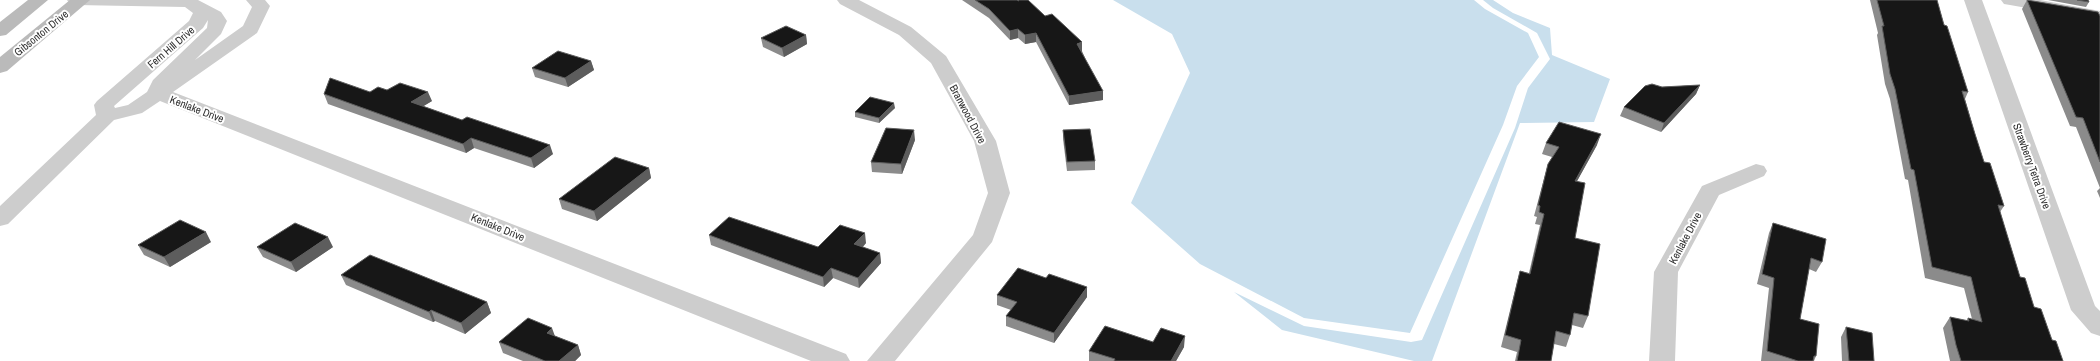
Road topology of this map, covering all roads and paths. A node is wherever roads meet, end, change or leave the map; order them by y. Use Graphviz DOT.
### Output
graph roads {
  1 [pos="39,0"];
  2 [pos="76,0"];
  3 [pos="81,0"];
  4 [pos="255,0"];
  5 [pos="846,0"];
  6 [pos="1973,0"];
  7 [pos="2010,0"];
  8 [pos="203,11"];
  9 [pos="2100,16"];
  10 [pos="0,31"];
  11 [pos="0,67"];
  12 [pos="160,94"];
  13 [pos="107,116"];
  14 [pos="1756,170"];
  15 [pos="0,219"];
  16 [pos="2100,327"];
  17 [pos="837,361"];
  18 [pos="880,361"];
  19 [pos="1662,361"];
  1 -- 10 [label="main road"];
  2 -- 3 [label="street"];
  3 -- 8 [label="street"];
  3 -- 11 [label="main road, Gibsonton Drive"];
  4 -- 12 [label="street"];
  5 -- 18 [label="street, Branwood Drive"];
  6 -- 16 [label="street, Strawberry Tetra Drive"];
  7 -- 9 [label="street"];
  8 -- 12 [label="street"];
  8 -- 13 [label="street, Fern Hill Drive"];
  12 -- 13 [label="street"];
  12 -- 17 [label="street, Kenlake Drive"];
  13 -- 15 [label="street"];
  14 -- 19 [label="street, Kenlake Drive"];
}
